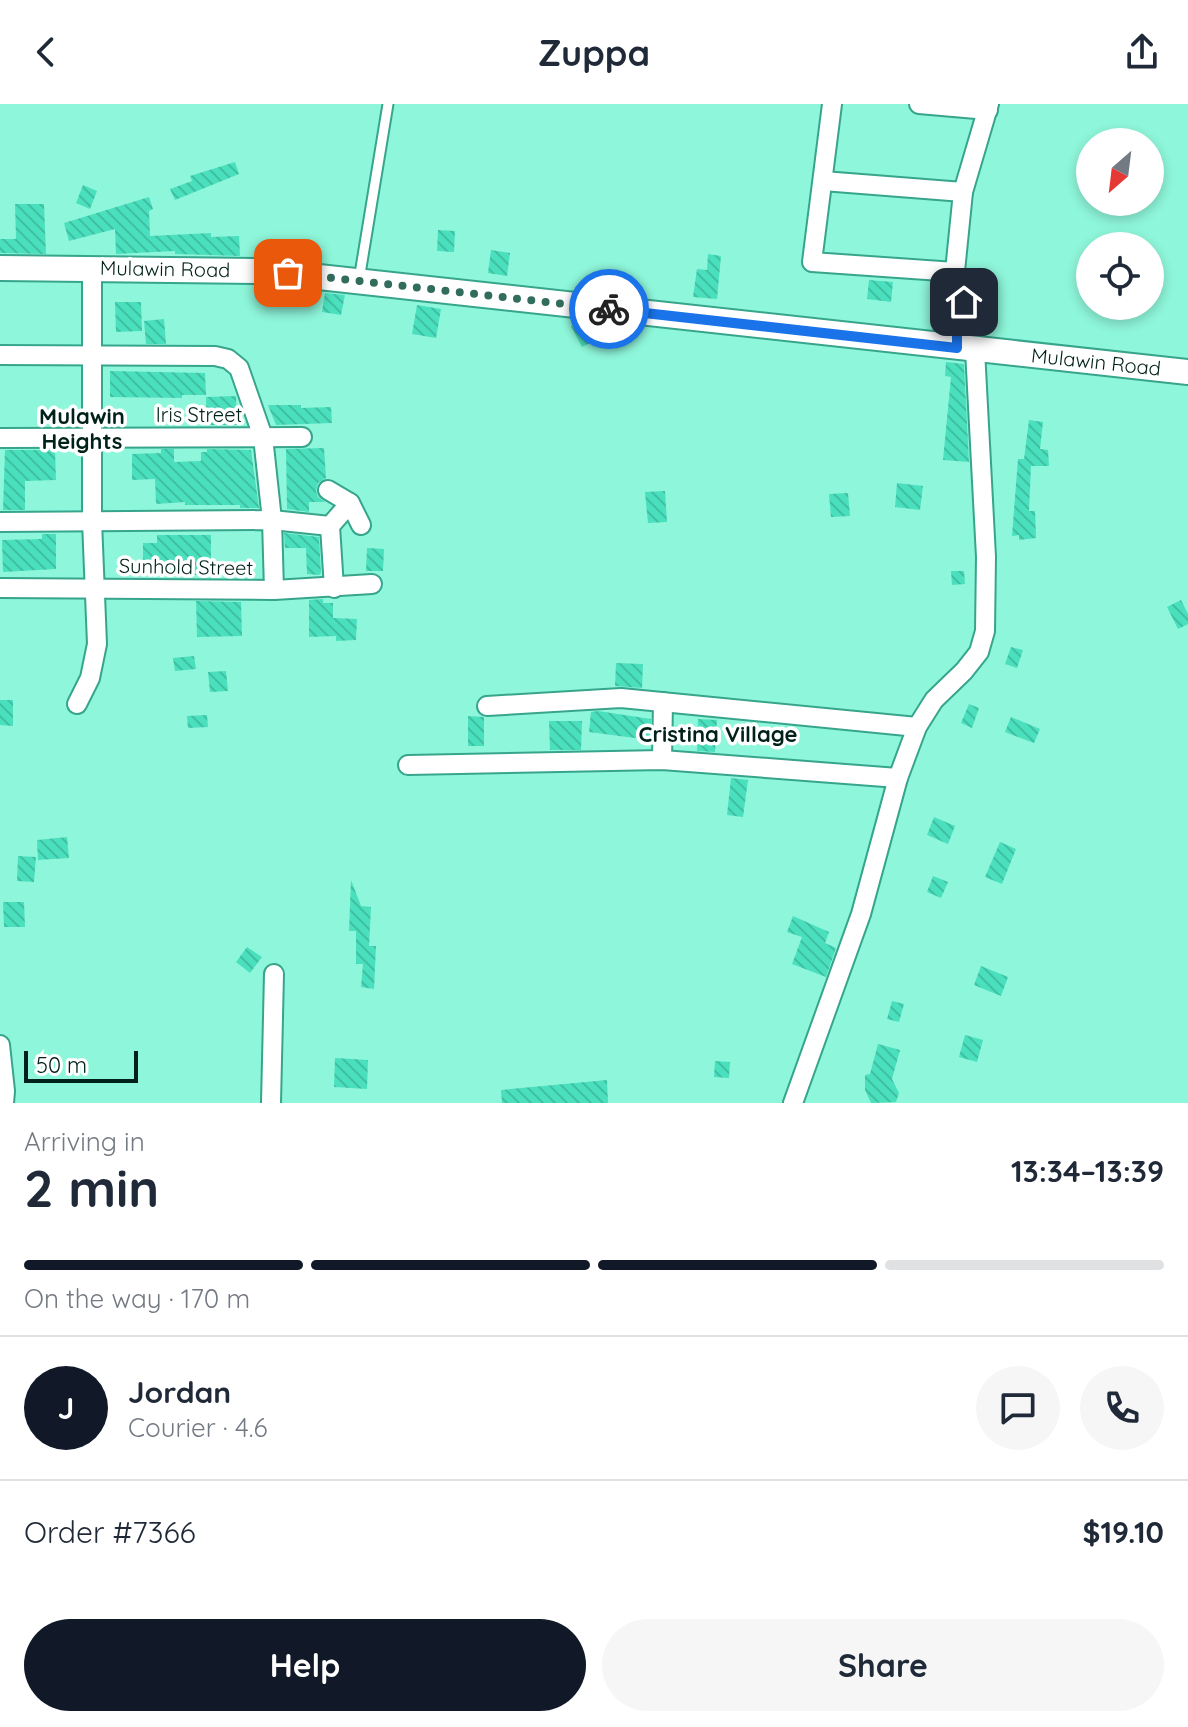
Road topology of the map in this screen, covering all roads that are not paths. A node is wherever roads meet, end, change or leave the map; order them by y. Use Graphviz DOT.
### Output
graph roads {
  1 [pos="388,104"];
  2 [pos="832,104"];
  3 [pos="919,104"];
  4 [pos="988,107"];
  5 [pos="823,181"];
  6 [pos="963,192"];
  7 [pos="92,267"];
  8 [pos="0,268"];
  9 [pos="954,277"];
  10 [pos="359,280"];
  11 [pos="966,349"];
  12 [pos="91,354"];
  13 [pos="0,355"];
  14 [pos="1188,372"];
  15 [pos="92,437"];
  16 [pos="263,437"];
  17 [pos="302,437"];
  18 [pos="0,438"];
  19 [pos="328,490"];
  20 [pos="350,503"];
  21 [pos="272,520"];
  22 [pos="92,521"];
  23 [pos="0,522"];
  24 [pos="361,525"];
  25 [pos="330,526"];
  26 [pos="372,584"];
  27 [pos="0,588"];
  28 [pos="93,588"];
  29 [pos="334,588"];
  30 [pos="274,590"];
  31 [pos="663,702"];
  32 [pos="77,704"];
  33 [pos="487,706"];
  34 [pos="917,727"];
  35 [pos="662,760"];
  36 [pos="408,765"];
  37 [pos="898,778"];
  38 [pos="274,974"];
  39 [pos="0,1045"];
  40 [pos="4,1103"];
  41 [pos="271,1103"];
  42 [pos="793,1103"];
  1 -- 10 [label="lane"];
  2 -- 5 [label="street"];
  3 -- 4 [label="street"];
  4 -- 6 [label="street"];
  5 -- 6 [label="street"];
  5 -- 9 [label="street"];
  6 -- 9 [label="street"];
  7 -- 8 [label="main road, Mulawin Road"];
  7 -- 10 [label="main road, Mulawin Road"];
  7 -- 12 [label="street"];
  9 -- 11 [label="street"];
  10 -- 11 [label="main road, Mulawin Road"];
  11 -- 14 [label="main road, Mulawin Road"];
  11 -- 34 [label="street"];
  12 -- 13 [label="street"];
  12 -- 15 [label="street"];
  12 -- 16 [label="street"];
  15 -- 16 [label="street, Iris Street"];
  15 -- 18 [label="street, Iris Street"];
  15 -- 22 [label="street"];
  16 -- 17 [label="street, Iris Street"];
  16 -- 21 [label="street"];
  19 -- 20 [label="street"];
  20 -- 24 [label="street"];
  20 -- 25 [label="street"];
  21 -- 22 [label="street"];
  21 -- 25 [label="street"];
  21 -- 30 [label="street"];
  22 -- 23 [label="street"];
  22 -- 28 [label="street"];
  25 -- 29 [label="street"];
  26 -- 29 [label="street, Sunhold Street"];
  27 -- 28 [label="street, Sunhold Street"];
  28 -- 30 [label="street, Sunhold Street"];
  28 -- 32 [label="street"];
  29 -- 30 [label="street, Sunhold Street"];
  31 -- 33 [label="street"];
  31 -- 34 [label="street"];
  31 -- 35 [label="street"];
  34 -- 37 [label="street"];
  35 -- 36 [label="street"];
  35 -- 37 [label="street"];
  37 -- 42 [label="street"];
  38 -- 41 [label="street"];
  39 -- 40 [label="street"];
}
